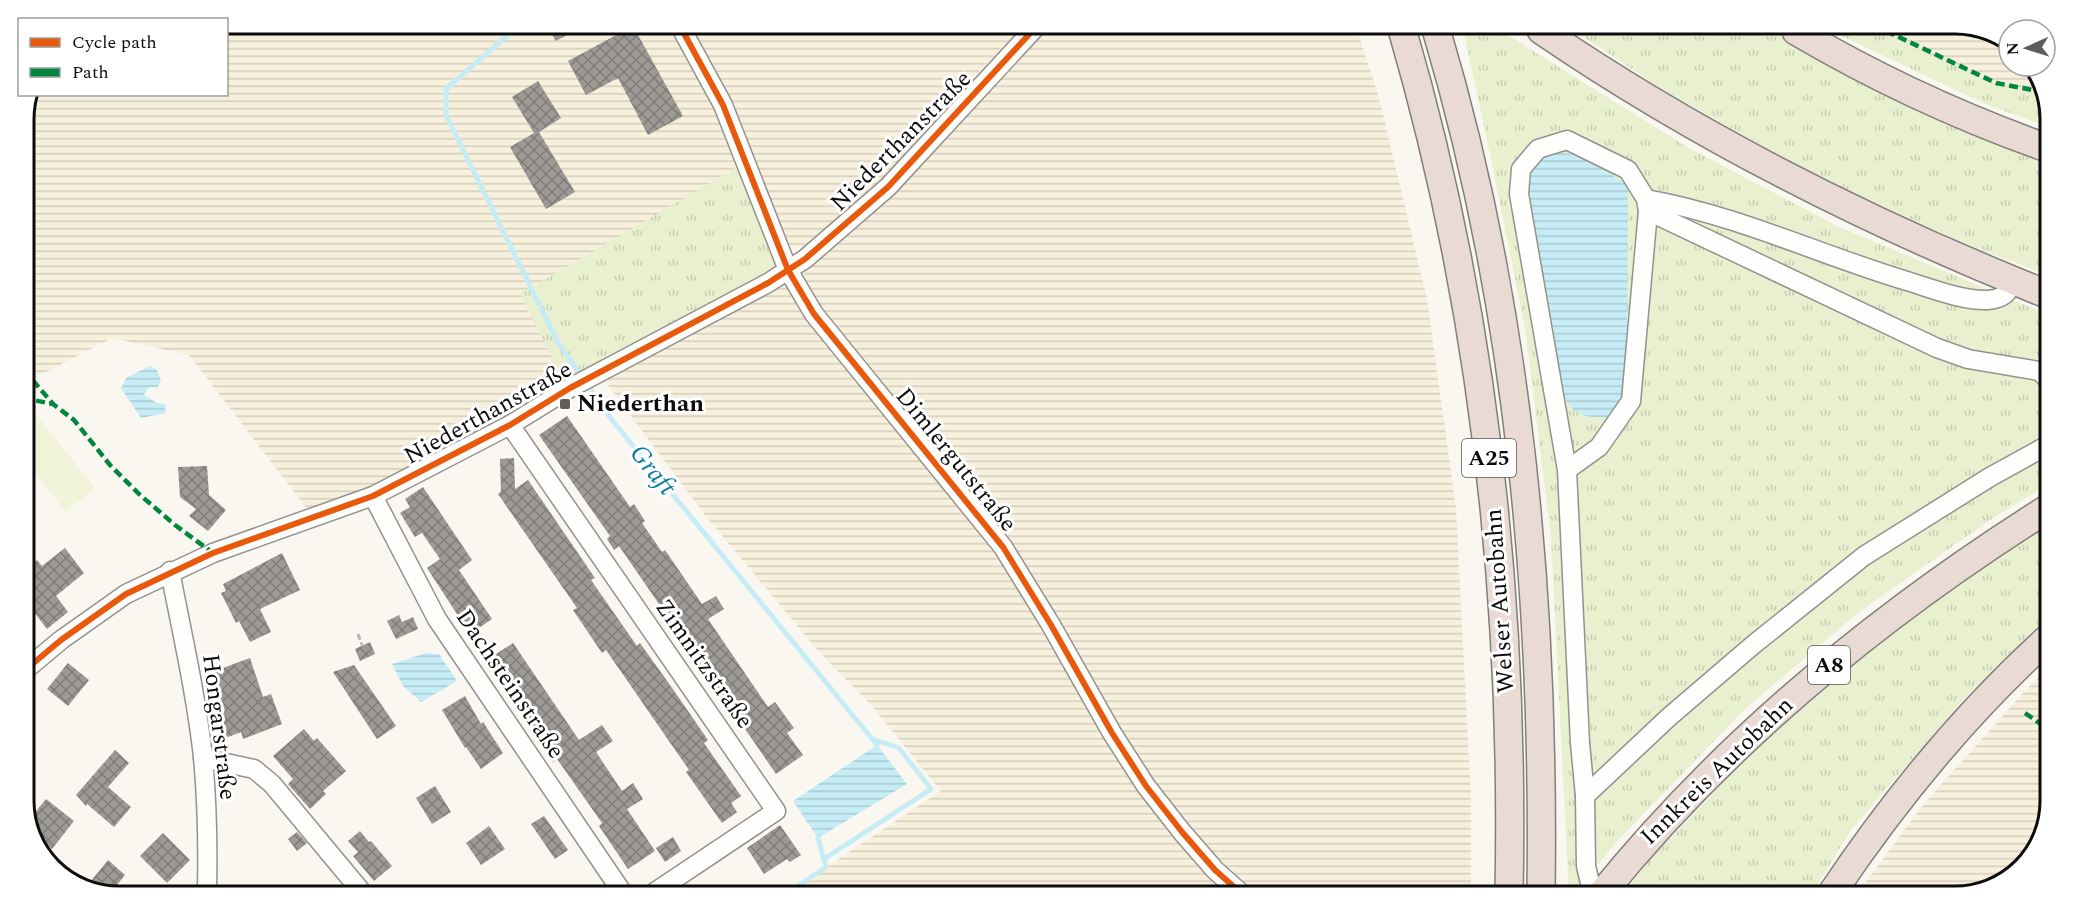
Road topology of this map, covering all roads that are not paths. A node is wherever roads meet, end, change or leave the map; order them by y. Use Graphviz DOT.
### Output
graph roads {
  1 [pos="684,34"];
  2 [pos="1029,34"];
  3 [pos="1402,34"];
  4 [pos="1437,34"];
  5 [pos="1547,34"];
  6 [pos="1802,34"];
  7 [pos="2040,145"];
  8 [pos="1647,205"];
  9 [pos="788,270"];
  10 [pos="2014,281"];
  11 [pos="2040,291"];
  12 [pos="2040,371"];
  13 [pos="510,425"];
  14 [pos="2040,449"];
  15 [pos="1567,470"];
  16 [pos="373,496"];
  17 [pos="2040,513"];
  18 [pos="170,572"];
  19 [pos="2040,646"];
  20 [pos="35,662"];
  21 [pos="203,758"];
  22 [pos="1585,796"];
  23 [pos="207,886"];
  24 [pos="357,886"];
  25 [pos="618,886"];
  26 [pos="664,886"];
  27 [pos="1233,886"];
  28 [pos="1509,886"];
  29 [pos="1541,886"];
  30 [pos="1591,886"];
  31 [pos="1608,886"];
  32 [pos="1837,886"];
  1 -- 9 [label="street, Dimlergutstraße"];
  2 -- 9 [label="street, Niederthanstraße"];
  3 -- 28 [label="highway, Welser Autobahn / A25"];
  4 -- 29 [label="highway, Welser Autobahn / A25"];
  5 -- 10 [label="highway"];
  6 -- 7 [label="highway"];
  8 -- 10 [label="street"];
  8 -- 12 [label="street"];
  8 -- 15 [label="street"];
  8 -- 15 [label="street"];
  9 -- 13 [label="street, Niederthanstraße"];
  9 -- 27 [label="street, Dimlergutstraße"];
  10 -- 11 [label="highway"];
  13 -- 16 [label="street, Niederthanstraße"];
  13 -- 26 [label="street, Zimnitzstraße"];
  14 -- 22 [label="street"];
  15 -- 22 [label="street"];
  16 -- 18 [label="street, Niederthanstraße"];
  16 -- 25 [label="street, Dachsteinstraße"];
  17 -- 31 [label="highway, Innkreis Autobahn / A8"];
  18 -- 20 [label="street, Niederthanstraße"];
  18 -- 21 [label="street, Hongarstraße"];
  19 -- 32 [label="highway"];
  21 -- 23 [label="street, Hongarstraße"];
  21 -- 24 [label="street"];
  22 -- 30 [label="street"];
}
